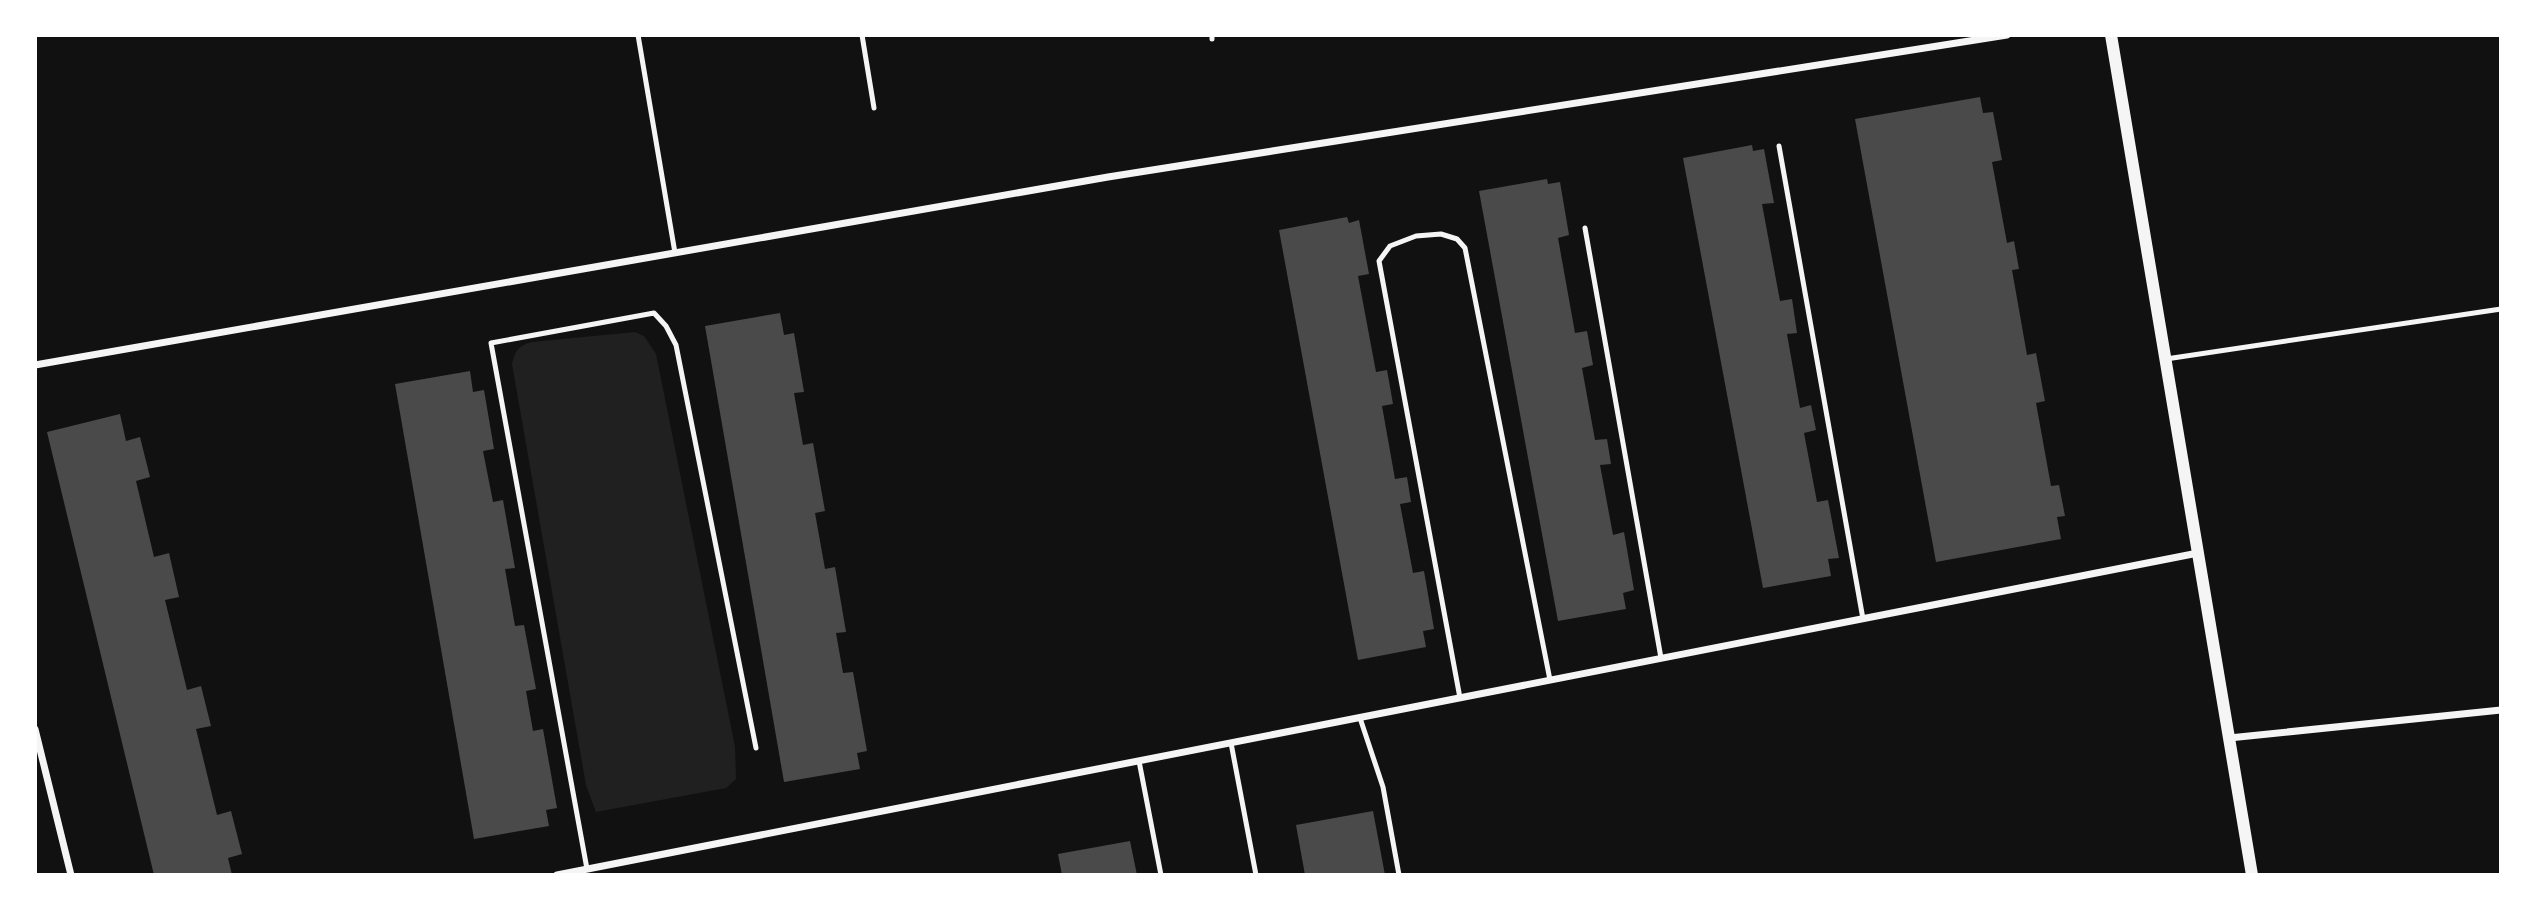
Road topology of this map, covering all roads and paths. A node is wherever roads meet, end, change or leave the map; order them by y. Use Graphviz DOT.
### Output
graph roads {
  1 [pos="638,35"];
  2 [pos="862,35"];
  3 [pos="2007,35"];
  4 [pos="2111,35"];
  5 [pos="874,108"];
  6 [pos="1779,146"];
  7 [pos="1585,228"];
  8 [pos="674,253"];
  9 [pos="2501,309"];
  10 [pos="2166,359"];
  11 [pos="35,365"];
  12 [pos="2198,554"];
  13 [pos="1863,619"];
  14 [pos="1661,658"];
  15 [pos="1550,680"];
  16 [pos="1460,698"];
  17 [pos="2501,710"];
  18 [pos="1360,718"];
  19 [pos="35,729"];
  20 [pos="2229,738"];
  21 [pos="1231,743"];
  22 [pos="756,747"];
  23 [pos="1139,761"];
  24 [pos="587,869"];
  25 [pos="71,875"];
  26 [pos="557,875"];
  27 [pos="1161,875"];
  28 [pos="1256,875"];
  29 [pos="1399,875"];
  30 [pos="2252,875"];
  1 -- 8 [label="lane"];
  2 -- 5 [label="lane"];
  3 -- 8 [label="street"];
  4 -- 10 [label="street"];
  6 -- 13 [label="lane"];
  7 -- 14 [label="lane"];
  8 -- 11 [label="street"];
  9 -- 10 [label="lane"];
  10 -- 12 [label="street"];
  12 -- 13 [label="street"];
  12 -- 20 [label="street"];
  13 -- 14 [label="street"];
  14 -- 15 [label="street"];
  15 -- 16 [label="street"];
  15 -- 16 [label="lane"];
  16 -- 18 [label="street"];
  17 -- 20 [label="street"];
  18 -- 21 [label="street"];
  18 -- 29 [label="lane"];
  19 -- 25 [label="street"];
  20 -- 30 [label="street"];
  21 -- 23 [label="street"];
  21 -- 28 [label="lane"];
  22 -- 24 [label="lane"];
  23 -- 24 [label="street"];
  23 -- 27 [label="lane"];
  24 -- 26 [label="street"];
}
